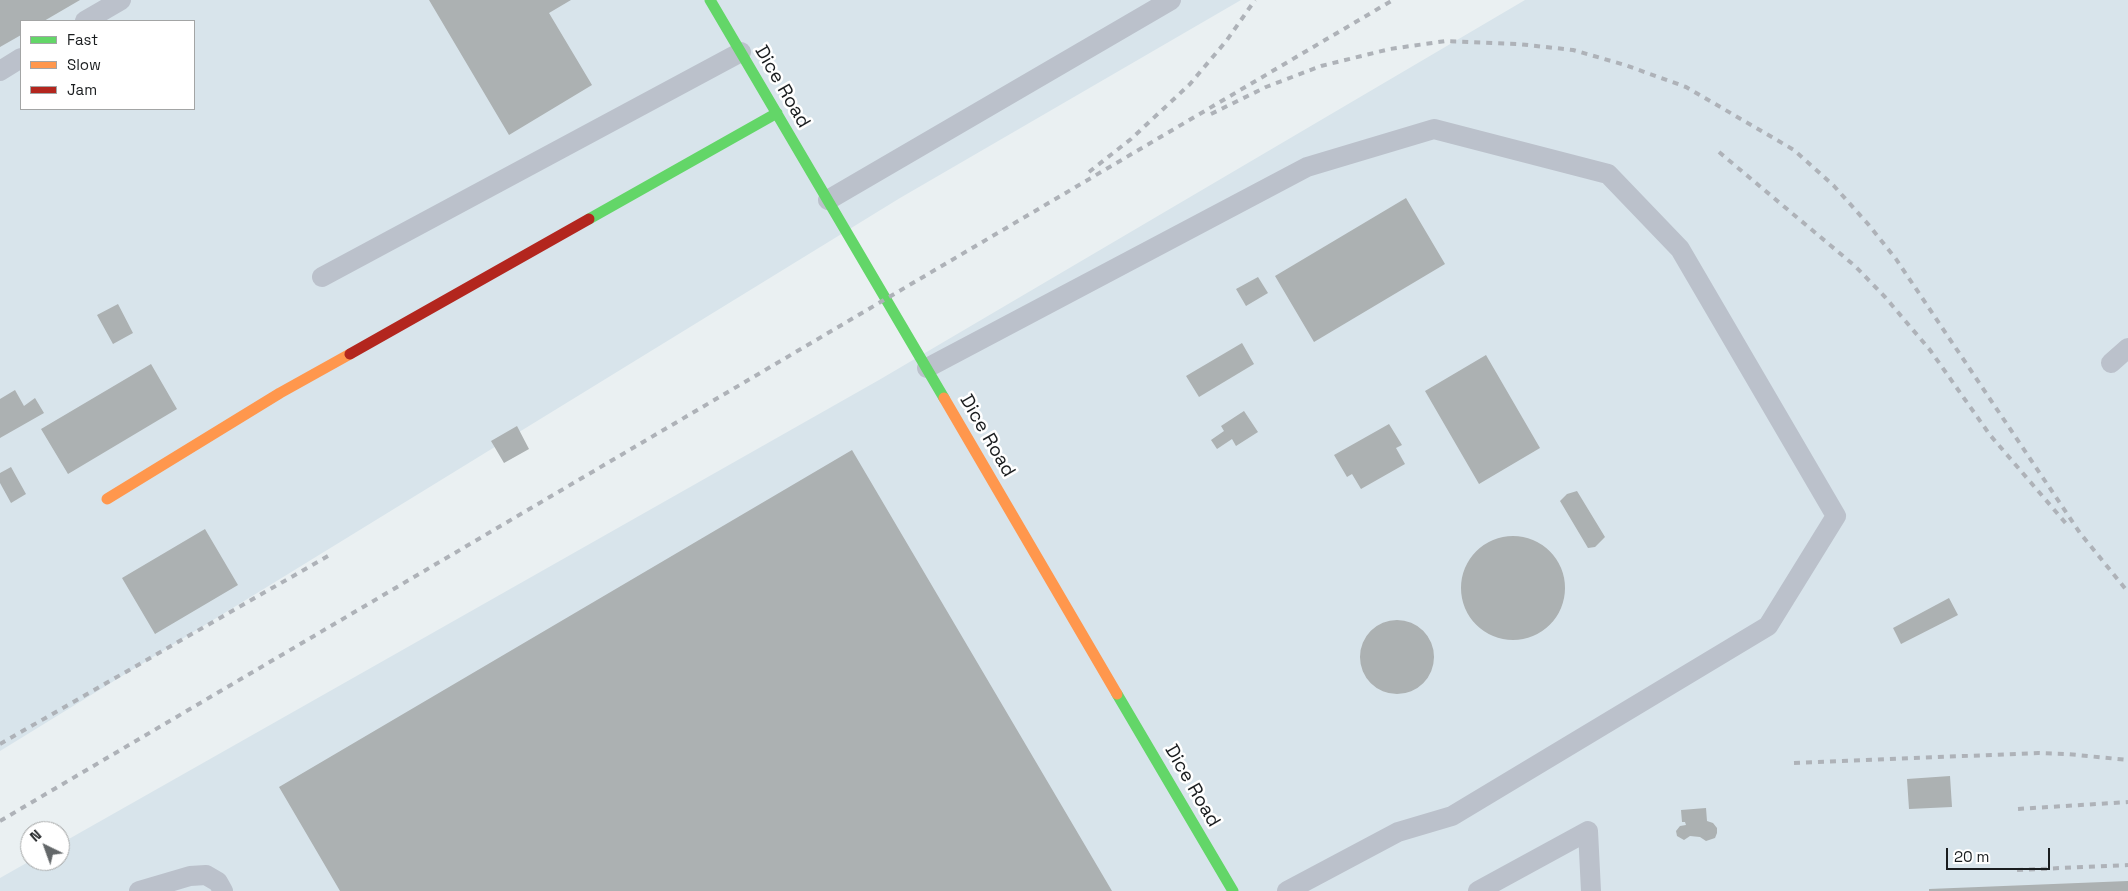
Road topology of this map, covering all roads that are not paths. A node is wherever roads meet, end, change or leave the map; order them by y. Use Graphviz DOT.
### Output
graph roads {
  1 [pos="121,0"];
  2 [pos="710,0"];
  3 [pos="1171,0"];
  4 [pos="87,20"];
  5 [pos="741,52"];
  6 [pos="20,59"];
  7 [pos="0,71"];
  8 [pos="777,113"];
  9 [pos="828,200"];
  10 [pos="322,277"];
  11 [pos="2128,348"];
  12 [pos="2111,363"];
  13 [pos="927,368"];
  14 [pos="107,499"];
  15 [pos="139,891"];
  16 [pos="223,891"];
  17 [pos="1233,891"];
  18 [pos="1287,891"];
  19 [pos="1479,891"];
  20 [pos="1591,891"];
  1 -- 4 [label="lane"];
  2 -- 5 [label="street, Dice Road"];
  3 -- 9 [label="lane"];
  5 -- 8 [label="street, Dice Road"];
  5 -- 10 [label="lane"];
  6 -- 7 [label="lane"];
  8 -- 9 [label="street, Dice Road"];
  8 -- 14 [label="street"];
  9 -- 13 [label="street, Dice Road"];
  11 -- 12 [label="lane"];
  13 -- 17 [label="street, Dice Road"];
  13 -- 18 [label="lane"];
  15 -- 16 [label="lane"];
  19 -- 20 [label="lane"];
}
